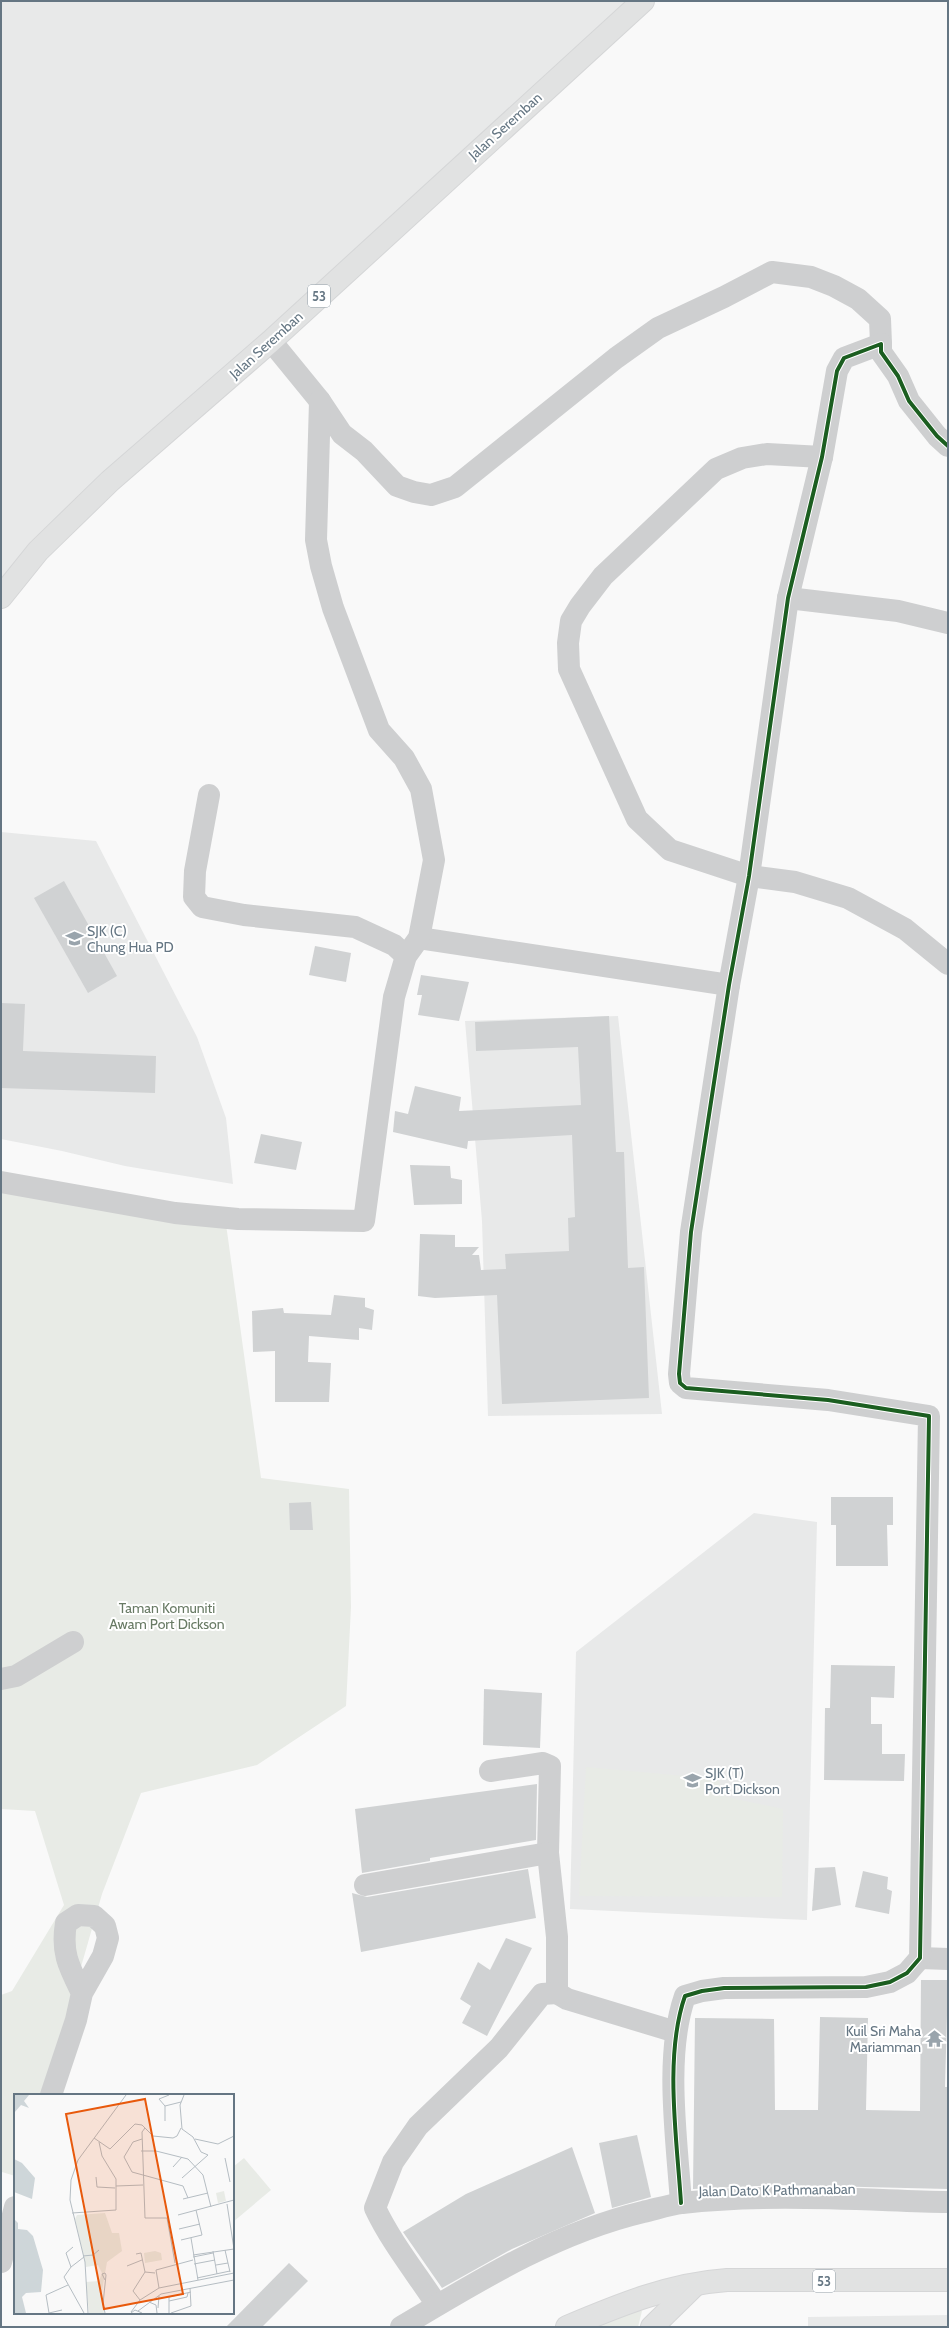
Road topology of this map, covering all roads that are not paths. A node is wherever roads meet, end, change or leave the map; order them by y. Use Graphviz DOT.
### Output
graph roads {
  1 [pos="643,1"];
  2 [pos="271,341"];
  3 [pos="882,344"];
  4 [pos="320,401"];
  5 [pos="948,446"];
  6 [pos="822,456"];
  7 [pos="1,597"];
  8 [pos="788,598"];
  9 [pos="948,623"];
  10 [pos="209,796"];
  11 [pos="749,876"];
  12 [pos="419,938"];
  13 [pos="406,956"];
  14 [pos="948,964"];
  15 [pos="728,985"];
  16 [pos="1,1182"];
  17 [pos="73,1642"];
  18 [pos="1,1679"];
  19 [pos="490,1771"];
  20 [pos="548,1853"];
  21 [pos="365,1885"];
  22 [pos="920,1958"];
  23 [pos="948,1959"];
  24 [pos="82,1993"];
  25 [pos="557,1993"];
  26 [pos="676,2032"];
  27 [pos="51,2094"];
  28 [pos="948,2202"];
  29 [pos="681,2203"];
  30 [pos="14,2211"];
  31 [pos="1,2262"];
  32 [pos="948,2280"];
  33 [pos="699,2282"];
  34 [pos="437,2305"];
  35 [pos="666,2318"];
  36 [pos="401,2327"];
  37 [pos="418,2327"];
  38 [pos="567,2327"];
  39 [pos="652,2327"];
  1 -- 2 [label="main road, Jalan Seremban / 53"];
  2 -- 4 [label="street"];
  2 -- 7 [label="main road, Jalan Seremban / 53"];
  3 -- 4 [label="street"];
  3 -- 5 [label="street"];
  3 -- 6 [label="street"];
  4 -- 12 [label="street"];
  6 -- 8 [label="street"];
  6 -- 11 [label="street"];
  8 -- 9 [label="street"];
  8 -- 11 [label="street"];
  10 -- 13 [label="street"];
  11 -- 14 [label="street"];
  11 -- 15 [label="street"];
  12 -- 13 [label="street"];
  12 -- 15 [label="street"];
  13 -- 16 [label="street"];
  15 -- 22 [label="street"];
  17 -- 18 [label="street"];
  19 -- 20 [label="street"];
  20 -- 21 [label="street"];
  20 -- 25 [label="street"];
  22 -- 23 [label="street"];
  22 -- 26 [label="street"];
  24 -- 27 [label="street"];
  25 -- 26 [label="street"];
  25 -- 34 [label="street"];
  26 -- 29 [label="street"];
  28 -- 29 [label="street, Jalan Dato K Pathmanaban"];
  29 -- 34 [label="street, Jalan Dato K Pathmanaban"];
  30 -- 31 [label="street"];
  32 -- 33 [label="main road, 53"];
  33 -- 35 [label="main road"];
  33 -- 38 [label="main road, 53"];
  34 -- 36 [label="street, Jalan Dato K Pathmanaban"];
  34 -- 37 [label="street, Jalan Dato K Pathmanaban"];
  35 -- 39 [label="main road"];
}
